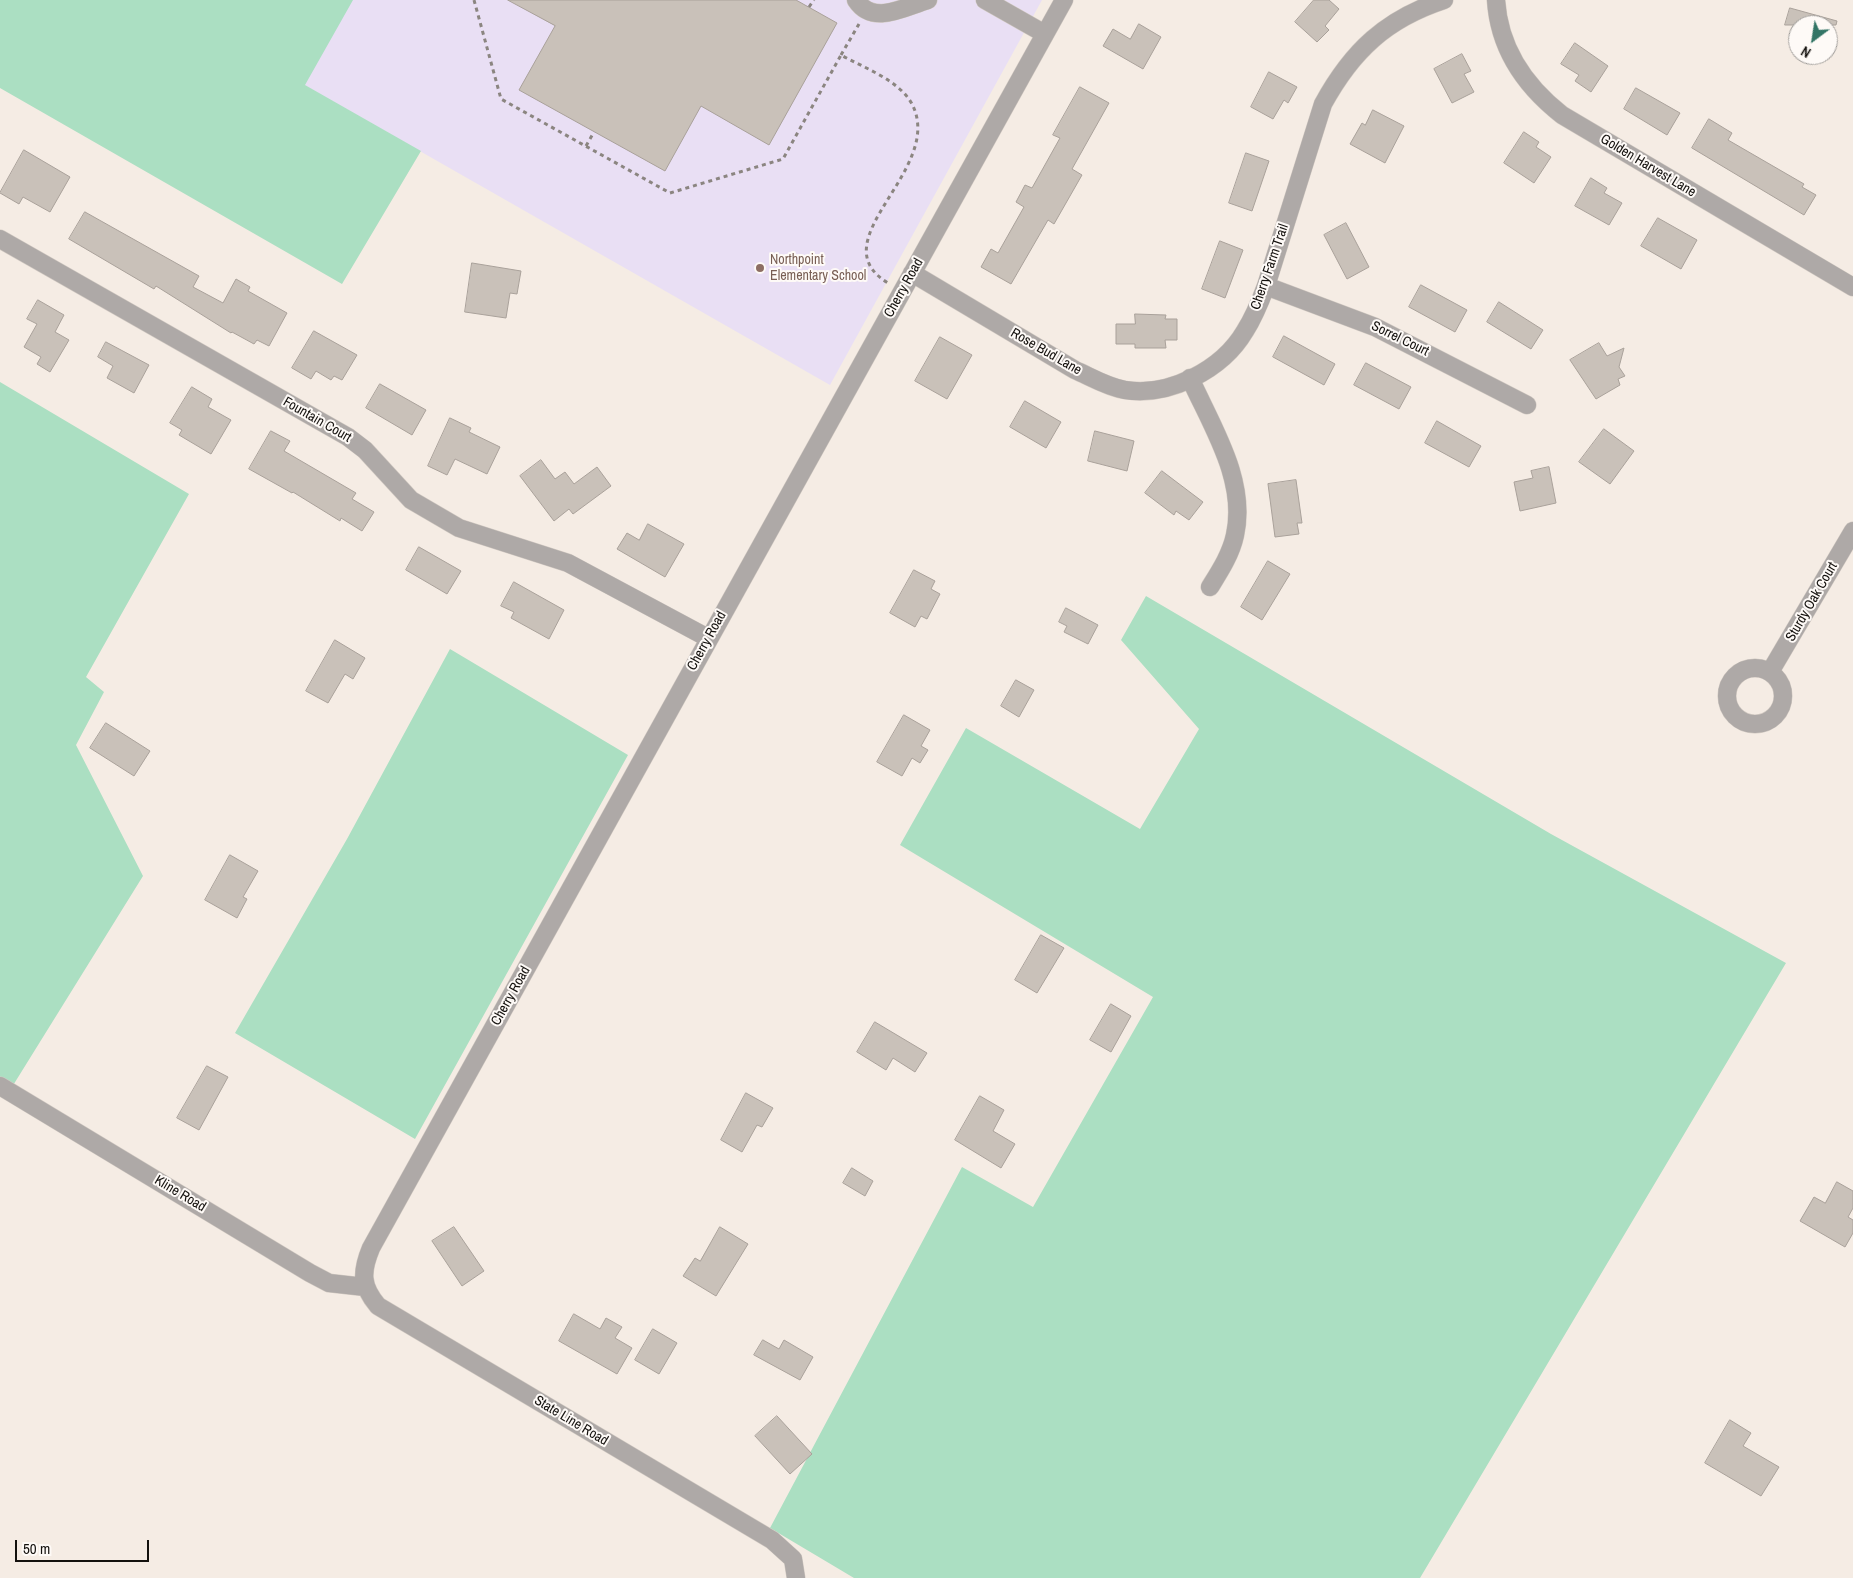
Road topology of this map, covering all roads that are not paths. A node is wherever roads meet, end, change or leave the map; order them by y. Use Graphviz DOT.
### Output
graph roads {
  1 [pos="856,0"];
  2 [pos="928,0"];
  3 [pos="985,0"];
  4 [pos="1064,0"];
  5 [pos="1444,0"];
  6 [pos="1496,0"];
  7 [pos="1045,34"];
  8 [pos="0,239"];
  9 [pos="912,273"];
  10 [pos="1266,286"];
  11 [pos="1853,287"];
  12 [pos="1190,378"];
  13 [pos="1527,405"];
  14 [pos="1853,531"];
  15 [pos="1210,587"];
  16 [pos="708,638"];
  17 [pos="1770,672"];
  18 [pos="0,1086"];
  19 [pos="365,1287"];
  20 [pos="796,1578"];
  1 -- 2 [label="street"];
  3 -- 7 [label="street"];
  4 -- 7 [label="street, Cherry Road"];
  5 -- 10 [label="street, Cherry Farm Trail"];
  6 -- 11 [label="street, Golden Harvest Lane"];
  7 -- 9 [label="street, Cherry Road"];
  8 -- 16 [label="street, Fountain Court"];
  9 -- 12 [label="street, Rose Bud Lane"];
  9 -- 16 [label="street, Cherry Road"];
  10 -- 12 [label="street, Cherry Farm Trail"];
  10 -- 13 [label="street, Sorrel Court"];
  12 -- 15 [label="street"];
  14 -- 17 [label="street, Sturdy Oak Court"];
  16 -- 19 [label="street, Cherry Road"];
  18 -- 19 [label="street, Kline Road"];
  19 -- 20 [label="street, State Line Road"];
}
